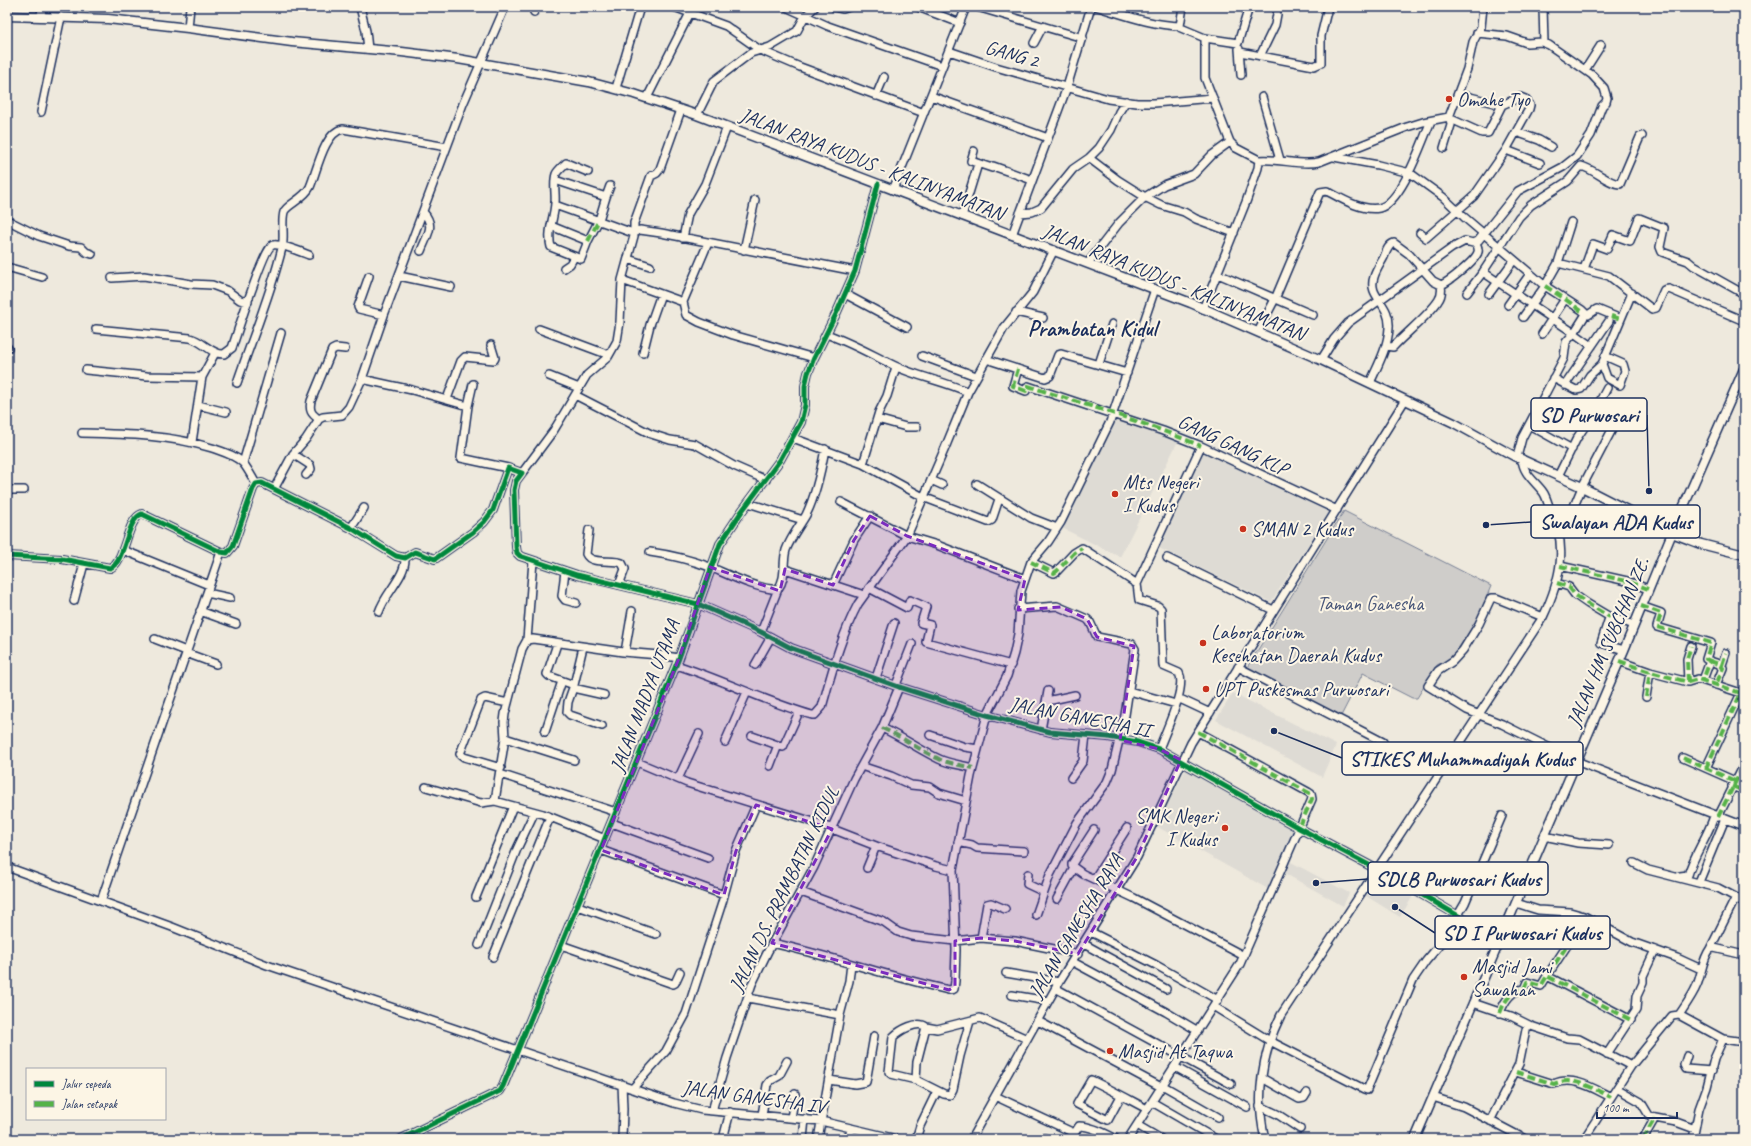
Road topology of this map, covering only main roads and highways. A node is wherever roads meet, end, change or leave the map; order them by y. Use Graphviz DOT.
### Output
graph roads {
  1 [pos="7,16"];
  2 [pos="1744,369"];
  3 [pos="1740,386"];
  4 [pos="1672,533"];
  5 [pos="1744,555"];
  6 [pos="1415,1139"];
  1 -- 4 [label="main road, JALAN RAYA KUDUS - KALINYAMATAN"];
  2 -- 3 [label="main road, JALAN HM SUBCHAN ZE."];
  3 -- 4 [label="main road, JALAN HM SUBCHAN ZE."];
  4 -- 5 [label="main road, JALAN RAYA KUDUS - KALINYAMATAN"];
  4 -- 6 [label="main road, JALAN HM SUBCHAN ZE."];
}
